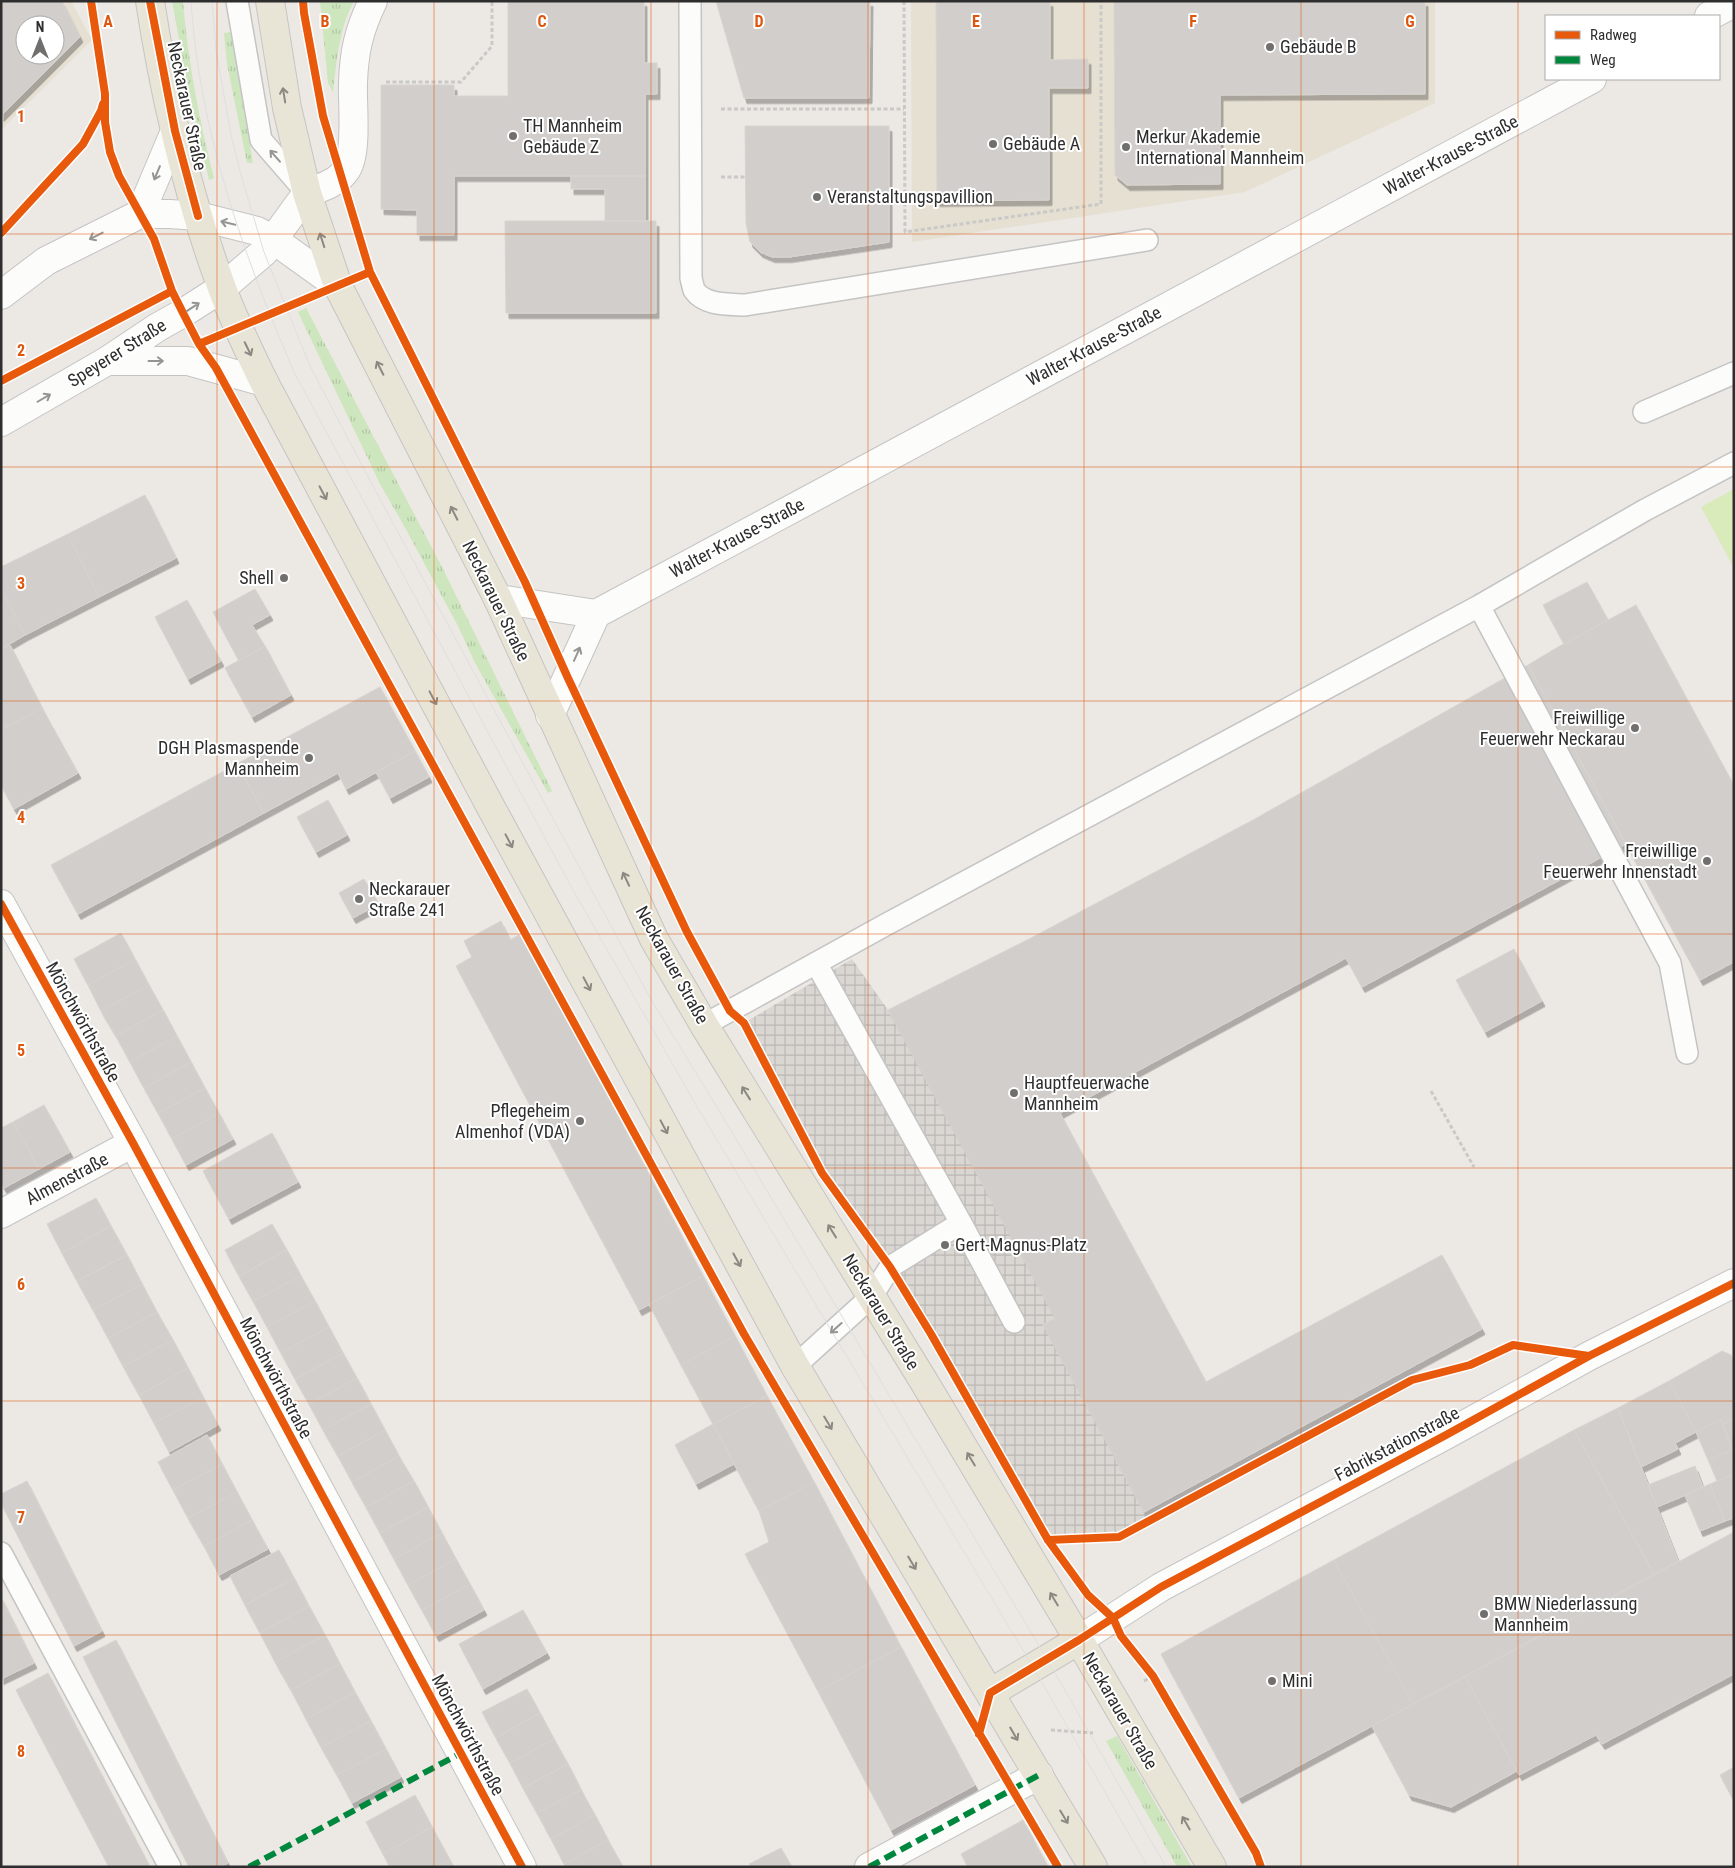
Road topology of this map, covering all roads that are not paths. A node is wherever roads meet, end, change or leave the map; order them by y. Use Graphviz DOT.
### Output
graph roads {
  1 [pos="150,1"];
  2 [pos="237,1"];
  3 [pos="270,1"];
  4 [pos="373,1"];
  5 [pos="690,1"];
  6 [pos="1734,3"];
  7 [pos="1711,15"];
  8 [pos="1590,80"];
  9 [pos="175,132"];
  10 [pos="307,194"];
  11 [pos="140,214"];
  12 [pos="198,216"];
  13 [pos="274,240"];
  14 [pos="1147,240"];
  15 [pos="338,286"];
  16 [pos="222,288"];
  17 [pos="1,295"];
  18 [pos="107,361"];
  19 [pos="1734,373"];
  20 [pos="264,382"];
  21 [pos="1644,412"];
  22 [pos="1,422"];
  23 [pos="1734,463"];
  24 [pos="498,599"];
  25 [pos="1479,606"];
  26 [pos="596,614"];
  27 [pos="550,715"];
  28 [pos="1,904"];
  29 [pos="816,963"];
  30 [pos="704,1025"];
  31 [pos="1686,1053"];
  32 [pos="133,1143"];
  33 [pos="1,1214"];
  34 [pos="961,1224"];
  35 [pos="1734,1282"];
  36 [pos="872,1296"];
  37 [pos="1014,1322"];
  38 [pos="794,1366"];
  39 [pos="1,1553"];
  40 [pos="1079,1640"];
  41 [pos="990,1692"];
  42 [pos="1039,1775"];
  43 [pos="170,1867"];
  44 [pos="522,1867"];
  45 [pos="869,1867"];
  46 [pos="1093,1867"];
  47 [pos="1212,1867"];
  1 -- 9 [label="main road, Neckarauer Straße"];
  10 -- 2 [label="lane, one-way"];
  10 -- 3 [label="main road, Neckarauer Straße, one-way"];
  4 -- 10 [label="street"];
  5 -- 14 [label="lane"];
  6 -- 7 [label="street"];
  8 -- 26 [label="street, Walter-Krause-Straße"];
  9 -- 11 [label="street, one-way"];
  9 -- 12 [label="main road, Neckarauer Straße"];
  10 -- 13 [label="street, Speyerer Straße"];
  15 -- 10 [label="main road, Neckarauer Straße, one-way"];
  11 -- 12 [label="street"];
  11 -- 17 [label="street, one-way"];
  13 -- 12 [label="street, one-way"];
  12 -- 16 [label="main road, Neckarauer Straße"];
  13 -- 15 [label="street"];
  13 -- 16 [label="street, Speyerer Straße"];
  24 -- 15 [label="main road, Neckarauer Straße, one-way"];
  18 -- 16 [label="street, Speyerer Straße, one-way"];
  16 -- 20 [label="main road, Neckarauer Straße, one-way"];
  18 -- 20 [label="street, one-way"];
  22 -- 18 [label="street, Speyerer Straße, one-way"];
  19 -- 21 [label="lane"];
  20 -- 38 [label="main road, Neckarauer Straße, one-way"];
  23 -- 25 [label="lane"];
  24 -- 26 [label="street"];
  24 -- 27 [label="main road, Neckarauer Straße"];
  25 -- 29 [label="lane"];
  25 -- 31 [label="lane"];
  27 -- 26 [label="street, one-way"];
  30 -- 27 [label="main road, Neckarauer Straße, one-way"];
  28 -- 32 [label="street, Mönchwörthstraße"];
  29 -- 30 [label="lane"];
  29 -- 34 [label="lane"];
  36 -- 30 [label="main road, Neckarauer Straße, one-way"];
  32 -- 33 [label="street, Almenstraße"];
  32 -- 44 [label="street, Mönchwörthstraße"];
  34 -- 36 [label="lane"];
  34 -- 37 [label="lane"];
  35 -- 40 [label="street, Fabrikstationstraße"];
  36 -- 38 [label="lane, one-way"];
  40 -- 36 [label="main road, Neckarauer Straße, one-way"];
  38 -- 41 [label="main road, Neckarauer Straße, one-way"];
  39 -- 43 [label="lane"];
  40 -- 41 [label="main road"];
  47 -- 40 [label="main road, Neckarauer Straße, one-way"];
  41 -- 42 [label="main road, Neckarauer Straße, one-way"];
  42 -- 45 [label="street"];
  42 -- 46 [label="main road, Neckarauer Straße, one-way"];
}
